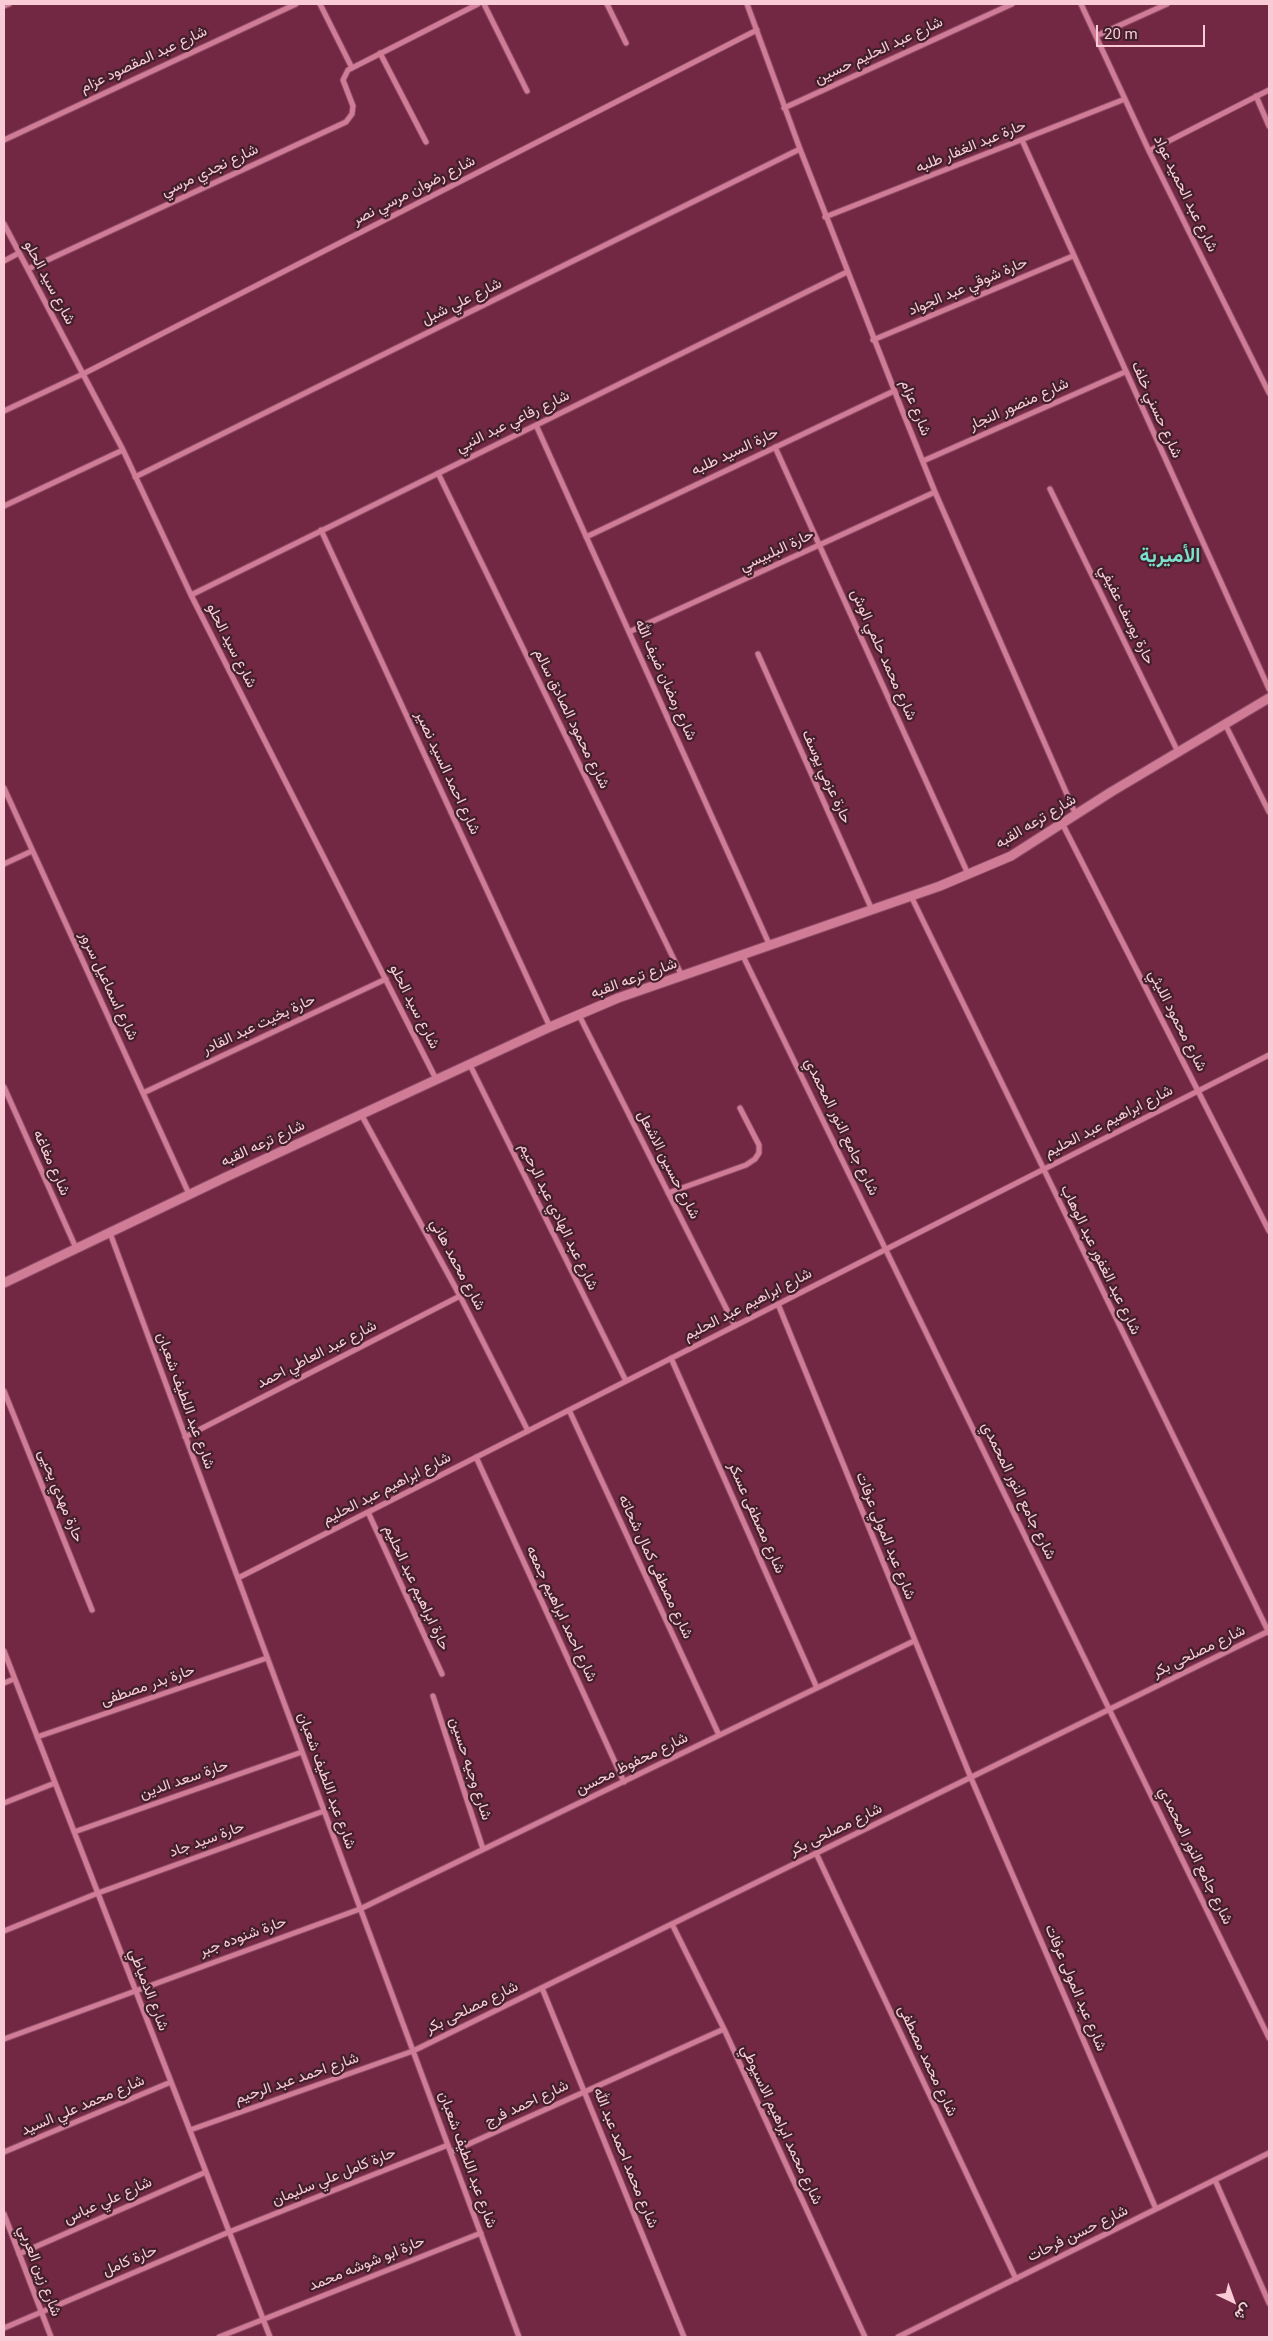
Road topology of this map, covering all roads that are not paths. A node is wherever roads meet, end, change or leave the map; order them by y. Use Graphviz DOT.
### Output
graph roads {
  1 [pos="9,4"];
  2 [pos="296,4"];
  3 [pos="320,4"];
  4 [pos="478,4"];
  5 [pos="484,4"];
  6 [pos="607,4"];
  7 [pos="747,4"];
  8 [pos="1012,4"];
  9 [pos="1081,4"];
  10 [pos="1168,4"];
  11 [pos="4,6"];
  12 [pos="757,30"];
  13 [pos="1096,36"];
  14 [pos="626,43"];
  15 [pos="380,53"];
  16 [pos="352,68"];
  17 [pos="1269,90"];
  18 [pos="527,91"];
  19 [pos="1256,96"];
  20 [pos="1125,99"];
  21 [pos="784,108"];
  22 [pos="1269,126"];
  23 [pos="4,140"];
  24 [pos="1022,140"];
  25 [pos="426,142"];
  26 [pos="800,149"];
  27 [pos="1149,151"];
  28 [pos="825,217"];
  29 [pos="4,224"];
  30 [pos="19,253"];
  31 [pos="1073,256"];
  32 [pos="4,261"];
  33 [pos="28,269"];
  34 [pos="847,272"];
  35 [pos="873,340"];
  36 [pos="1125,372"];
  37 [pos="83,374"];
  38 [pos="894,391"];
  39 [pos="1269,394"];
  40 [pos="4,411"];
  41 [pos="536,425"];
  42 [pos="774,447"];
  43 [pos="123,450"];
  44 [pos="923,461"];
  45 [pos="438,473"];
  46 [pos="135,477"];
  47 [pos="1050,489"];
  48 [pos="935,492"];
  49 [pos="4,506"];
  50 [pos="321,530"];
  51 [pos="586,537"];
  52 [pos="819,545"];
  53 [pos="191,595"];
  54 [pos="629,632"];
  55 [pos="758,654"];
  56 [pos="1269,690"];
  57 [pos="1269,698"];
  58 [pos="1225,724"];
  59 [pos="1178,752"];
  60 [pos="4,788"];
  61 [pos="1269,812"];
  62 [pos="1076,815"];
  63 [pos="1062,824"];
  64 [pos="32,850"];
  65 [pos="4,864"];
  66 [pos="968,874"];
  67 [pos="911,896"];
  68 [pos="872,910"];
  69 [pos="770,946"];
  70 [pos="743,956"];
  71 [pos="682,976"];
  72 [pos="386,979"];
  73 [pos="579,1015"];
  74 [pos="550,1027"];
  75 [pos="1269,1055"];
  76 [pos="469,1064"];
  77 [pos="436,1079"];
  78 [pos="4,1088"];
  79 [pos="1198,1090"];
  80 [pos="143,1093"];
  81 [pos="740,1108"];
  82 [pos="361,1114"];
  83 [pos="1042,1170"];
  84 [pos="668,1193"];
  85 [pos="189,1194"];
  86 [pos="1269,1231"];
  87 [pos="110,1233"];
  88 [pos="76,1248"];
  89 [pos="887,1249"];
  90 [pos="4,1283"];
  91 [pos="460,1296"];
  92 [pos="778,1304"];
  93 [pos="735,1326"];
  94 [pos="671,1358"];
  95 [pos="626,1381"];
  96 [pos="4,1390"];
  97 [pos="569,1410"];
  98 [pos="528,1430"];
  99 [pos="185,1437"];
  100 [pos="476,1457"];
  101 [pos="368,1512"];
  102 [pos="238,1578"];
  103 [pos="92,1610"];
  104 [pos="1269,1632"];
  105 [pos="914,1641"];
  106 [pos="4,1651"];
  107 [pos="267,1658"];
  108 [pos="442,1674"];
  109 [pos="14,1679"];
  110 [pos="4,1683"];
  111 [pos="817,1688"];
  112 [pos="433,1696"];
  113 [pos="1110,1709"];
  114 [pos="718,1736"];
  115 [pos="37,1737"];
  116 [pos="302,1752"];
  117 [pos="970,1778"];
  118 [pos="624,1782"];
  119 [pos="55,1783"];
  120 [pos="4,1803"];
  121 [pos="324,1811"];
  122 [pos="74,1832"];
  123 [pos="484,1849"];
  124 [pos="816,1853"];
  125 [pos="98,1893"];
  126 [pos="360,1909"];
  127 [pos="672,1924"];
  128 [pos="4,1931"];
  129 [pos="542,1988"];
  130 [pos="135,1990"];
  131 [pos="724,2029"];
  132 [pos="1269,2038"];
  133 [pos="4,2039"];
  134 [pos="413,2051"];
  135 [pos="171,2082"];
  136 [pos="585,2091"];
  137 [pos="190,2130"];
  138 [pos="448,2144"];
  139 [pos="4,2152"];
  140 [pos="451,2152"];
  141 [pos="1269,2153"];
  142 [pos="206,2172"];
  143 [pos="1215,2180"];
  144 [pos="1156,2209"];
  145 [pos="4,2214"];
  146 [pos="229,2232"];
  147 [pos="481,2233"];
  148 [pos="19,2254"];
  149 [pos="1016,2279"];
  150 [pos="1269,2303"];
  151 [pos="42,2313"];
  152 [pos="263,2319"];
  153 [pos="4,2328"];
  154 [pos="51,2337"];
  155 [pos="219,2337"];
  156 [pos="270,2337"];
  157 [pos="519,2337"];
  158 [pos="684,2337"];
  159 [pos="865,2337"];
  160 [pos="898,2337"];
  1 -- 11 [label="street"];
  2 -- 23 [label="street, شارع عبد المقصود عزام"];
  3 -- 16 [label="street"];
  4 -- 15 [label="street"];
  5 -- 18 [label="street"];
  6 -- 14 [label="street"];
  7 -- 12 [label="street, شارع عزام"];
  8 -- 21 [label="street, شارع عبد الحليم حسين"];
  9 -- 13 [label="street, شارع عبد الحميد عواد"];
  10 -- 13 [label="street"];
  12 -- 21 [label="street, شارع عزام"];
  12 -- 37 [label="street, شارع رضوان مرسي نصر"];
  13 -- 20 [label="street, شارع عبد الحميد عواد"];
  15 -- 16 [label="street"];
  15 -- 25 [label="street"];
  16 -- 33 [label="street, شارع نجدي مرسي"];
  17 -- 19 [label="street"];
  19 -- 22 [label="street"];
  19 -- 27 [label="street"];
  20 -- 24 [label="street, حارة عبد الغفار طلبه"];
  20 -- 27 [label="street, شارع عبد الحميد عواد"];
  21 -- 26 [label="street, شارع عزام"];
  24 -- 28 [label="street, حارة عبد الغفار طلبه"];
  24 -- 31 [label="street, شارع حسني خلف"];
  26 -- 28 [label="street, شارع عزام"];
  26 -- 46 [label="street, شارع علي شبل"];
  27 -- 39 [label="street, شارع عبد الحميد عواد"];
  28 -- 34 [label="street, شارع عزام"];
  29 -- 30 [label="street, شارع سيد الحلو"];
  30 -- 32 [label="street"];
  30 -- 33 [label="street, شارع سيد الحلو"];
  31 -- 35 [label="street, حارة شوقي عبد الجواد"];
  31 -- 36 [label="street, شارع حسني خلف"];
  33 -- 37 [label="street, شارع سيد الحلو"];
  34 -- 35 [label="street, شارع عزام"];
  34 -- 41 [label="street, شارع رفاعي عبد النبي"];
  35 -- 38 [label="street, شارع عزام"];
  36 -- 44 [label="street, شارع منصور النجار"];
  36 -- 56 [label="street, شارع حسني خلف"];
  37 -- 40 [label="street, شارع رضوان مرسي نصر"];
  37 -- 43 [label="street, شارع سيد الحلو"];
  38 -- 42 [label="street, حارة السيد طلبه"];
  38 -- 44 [label="street, شارع عزام"];
  41 -- 45 [label="street, شارع رفاعي عبد النبي"];
  41 -- 51 [label="street, شارع رمضان ضيف الله"];
  42 -- 51 [label="street, حارة السيد طلبه"];
  42 -- 52 [label="street, شارع محمد حلمي الوش"];
  43 -- 46 [label="street, شارع سيد الحلو"];
  43 -- 49 [label="street"];
  44 -- 48 [label="street, شارع عزام"];
  45 -- 50 [label="street, شارع رفاعي عبد النبي"];
  45 -- 71 [label="street, شارع محمود الصادق سالم"];
  46 -- 53 [label="street, شارع سيد الحلو"];
  47 -- 59 [label="street, حارة يوسف عفيفي"];
  48 -- 52 [label="street, حارة البلبيسي"];
  48 -- 62 [label="street, شارع عزام"];
  50 -- 53 [label="street, شارع رفاعي عبد النبي"];
  50 -- 74 [label="street, شارع احمد السيد نصير"];
  51 -- 54 [label="street, شارع رمضان ضيف الله"];
  52 -- 54 [label="street, حارة البلبيسي"];
  52 -- 66 [label="street, شارع محمد حلمي الوش"];
  53 -- 72 [label="street, شارع سيد الحلو"];
  54 -- 69 [label="street, شارع رمضان ضيف الله"];
  55 -- 68 [label="street, حارة عزمي يوسف"];
  57 -- 58 [label="street, شارع ترعه القبه"];
  58 -- 59 [label="street, شارع ترعه القبه"];
  58 -- 61 [label="street"];
  59 -- 62 [label="street, شارع ترعه القبه"];
  60 -- 64 [label="street, شارع اسماعيل سرور"];
  62 -- 63 [label="street, شارع ترعه القبه"];
  63 -- 66 [label="street, شارع ترعه القبه"];
  63 -- 79 [label="street, شارع محمود الليثي"];
  64 -- 65 [label="street"];
  64 -- 80 [label="street, شارع اسماعيل سرور"];
  66 -- 67 [label="street, شارع ترعه القبه"];
  67 -- 68 [label="street, شارع ترعه القبه"];
  67 -- 83 [label="street, شارع عبد الغفور عبد الوهاب"];
  68 -- 69 [label="street, شارع ترعه القبه"];
  69 -- 70 [label="street, شارع ترعه القبه"];
  70 -- 71 [label="street, شارع ترعه القبه"];
  70 -- 89 [label="street, شارع جامع النور المحمدي"];
  71 -- 73 [label="street, شارع ترعه القبه"];
  72 -- 77 [label="street, شارع سيد الحلو"];
  72 -- 80 [label="street, حارة بخيت عبد القادر"];
  73 -- 74 [label="street, شارع ترعه القبه"];
  73 -- 84 [label="street, شارع حسين الاشعل"];
  74 -- 76 [label="street, شارع ترعه القبه"];
  75 -- 79 [label="street, شارع ابراهيم عبد الحليم"];
  76 -- 77 [label="street, شارع ترعه القبه"];
  76 -- 95 [label="street, شارع عبد الهادي عبد الرحيم"];
  77 -- 82 [label="street, شارع ترعه القبه"];
  78 -- 88 [label="street, شارع مغاغه"];
  79 -- 83 [label="street, شارع ابراهيم عبد الحليم"];
  79 -- 86 [label="street, شارع محمود الليثي"];
  80 -- 85 [label="street, شارع اسماعيل سرور"];
  81 -- 84 [label="street"];
  82 -- 85 [label="street, شارع ترعه القبه"];
  82 -- 91 [label="street, شارع محمد هاني"];
  83 -- 89 [label="street, شارع ابراهيم عبد الحليم"];
  83 -- 104 [label="street, شارع عبد الغفور عبد الوهاب"];
  84 -- 93 [label="street, شارع حسين الاشعل"];
  85 -- 87 [label="street, شارع ترعه القبه"];
  87 -- 88 [label="street, شارع ترعه القبه"];
  87 -- 99 [label="street, شارع عبد اللطيف شعبان"];
  88 -- 90 [label="street, شارع ترعه القبه"];
  89 -- 92 [label="street, شارع ابراهيم عبد الحليم"];
  89 -- 113 [label="street, شارع جامع النور المحمدي"];
  91 -- 98 [label="street, شارع محمد هاني"];
  91 -- 99 [label="street, شارع عبد العاطي احمد"];
  92 -- 93 [label="street, شارع ابراهيم عبد الحليم"];
  92 -- 105 [label="street, شارع عبد المولي عرفات"];
  93 -- 94 [label="street, شارع ابراهيم عبد الحليم"];
  94 -- 95 [label="street, شارع ابراهيم عبد الحليم"];
  94 -- 111 [label="street, شارع مصطفى عسكر"];
  95 -- 97 [label="street, شارع ابراهيم عبد الحليم"];
  96 -- 103 [label="street, حارة مهدي يحيى"];
  97 -- 98 [label="street, شارع ابراهيم عبد الحليم"];
  97 -- 114 [label="street, شارع مصطفى كمال شحاته"];
  98 -- 100 [label="street, شارع ابراهيم عبد الحليم"];
  99 -- 102 [label="street, شارع عبد اللطيف شعبان"];
  100 -- 101 [label="street, شارع ابراهيم عبد الحليم"];
  100 -- 118 [label="street, شارع احمد ابراهيم جمعه"];
  101 -- 102 [label="street, شارع ابراهيم عبد الحليم"];
  101 -- 108 [label="street, حارة ابراهيم عبد الحليم"];
  102 -- 107 [label="street, شارع عبد اللطيف شعبان"];
  104 -- 113 [label="street, شارع مصلحى بكر"];
  105 -- 111 [label="street, شارع محفوظ محسن"];
  105 -- 117 [label="street, شارع عبد المولي عرفات"];
  106 -- 109 [label="street, شارع الدمياطي"];
  107 -- 115 [label="street, حارة بدر مصطفى"];
  107 -- 116 [label="street, شارع عبد اللطيف شعبان"];
  109 -- 110 [label="street"];
  109 -- 115 [label="street, شارع الدمياطي"];
  111 -- 114 [label="street, شارع محفوظ محسن"];
  112 -- 123 [label="street, شارع وجيه حسين"];
  113 -- 117 [label="street, شارع مصلحى بكر"];
  113 -- 132 [label="street, شارع جامع النور المحمدي"];
  114 -- 118 [label="street, شارع محفوظ محسن"];
  115 -- 119 [label="street, شارع الدمياطي"];
  116 -- 121 [label="street, شارع عبد اللطيف شعبان"];
  116 -- 122 [label="street, حارة سعد الدين"];
  117 -- 124 [label="street, شارع مصلحى بكر"];
  117 -- 144 [label="street, شارع عبد المولى عرفات"];
  118 -- 123 [label="street, شارع محفوظ محسن"];
  119 -- 120 [label="street"];
  119 -- 122 [label="street, شارع الدمياطي"];
  121 -- 125 [label="street, حارة سيد جاد"];
  121 -- 126 [label="street, شارع عبد اللطيف شعبان"];
  122 -- 125 [label="street, شارع الدمياطي"];
  123 -- 126 [label="street, شارع محفوظ محسن"];
  124 -- 127 [label="street, شارع مصلحى بكر"];
  124 -- 149 [label="street, شارع محمد مصطفى"];
  125 -- 128 [label="street, حارة سيد جاد"];
  125 -- 130 [label="street, شارع الدمياطي"];
  126 -- 130 [label="street, حارة شنوده جبر"];
  126 -- 134 [label="street, شارع عبد اللطيف شعبان"];
  127 -- 129 [label="street, شارع مصلحى بكر"];
  127 -- 131 [label="street, شارع محمد ابراهيم الاسيوطي"];
  129 -- 134 [label="street, شارع مصلحى بكر"];
  129 -- 136 [label="street, شارع محمد احمد عبد الله"];
  130 -- 133 [label="street, حارة شنوده جبر"];
  130 -- 135 [label="street, شارع الدمياطي"];
  131 -- 136 [label="street, شارع احمد فرج"];
  131 -- 159 [label="street, شارع محمد ابراهيم الاسيوطي"];
  134 -- 137 [label="street, شارع احمد عبد الرحيم"];
  134 -- 138 [label="street, شارع عبد اللطيف شعبان"];
  135 -- 137 [label="street, شارع الدمياطي"];
  135 -- 139 [label="street, شارع محمد علي السيد"];
  136 -- 140 [label="street, شارع احمد فرج"];
  136 -- 158 [label="street, شارع محمد احمد عبد الله"];
  137 -- 142 [label="street, شارع الدمياطي"];
  138 -- 140 [label="street, شارع عبد اللطيف شعبان"];
  138 -- 146 [label="street, حارة كامل علي سليمان"];
  140 -- 147 [label="street, شارع عبد اللطيف شعبان"];
  141 -- 143 [label="street, شارع حسن فرحات"];
  142 -- 146 [label="street, شارع الدمياطي"];
  142 -- 148 [label="street, شارع علي عباس"];
  143 -- 144 [label="street, شارع حسن فرحات"];
  143 -- 150 [label="street"];
  144 -- 149 [label="street, شارع حسن فرحات"];
  145 -- 148 [label="street, شارع زين العربي"];
  146 -- 151 [label="street, حارة كامل"];
  146 -- 152 [label="street, شارع الدمياطي"];
  147 -- 152 [label="street, حارة ابو شوشه محمد"];
  147 -- 157 [label="street, شارع عبد اللطيف شعبان"];
  148 -- 151 [label="street, شارع زين العربي"];
  149 -- 160 [label="street, شارع حسن فرحات"];
  151 -- 153 [label="street, حارة كامل"];
  151 -- 154 [label="street, شارع زين العربي"];
  152 -- 155 [label="street, حارة ابو شوشه محمد"];
  152 -- 156 [label="street, شارع الدمياطي"];
}
